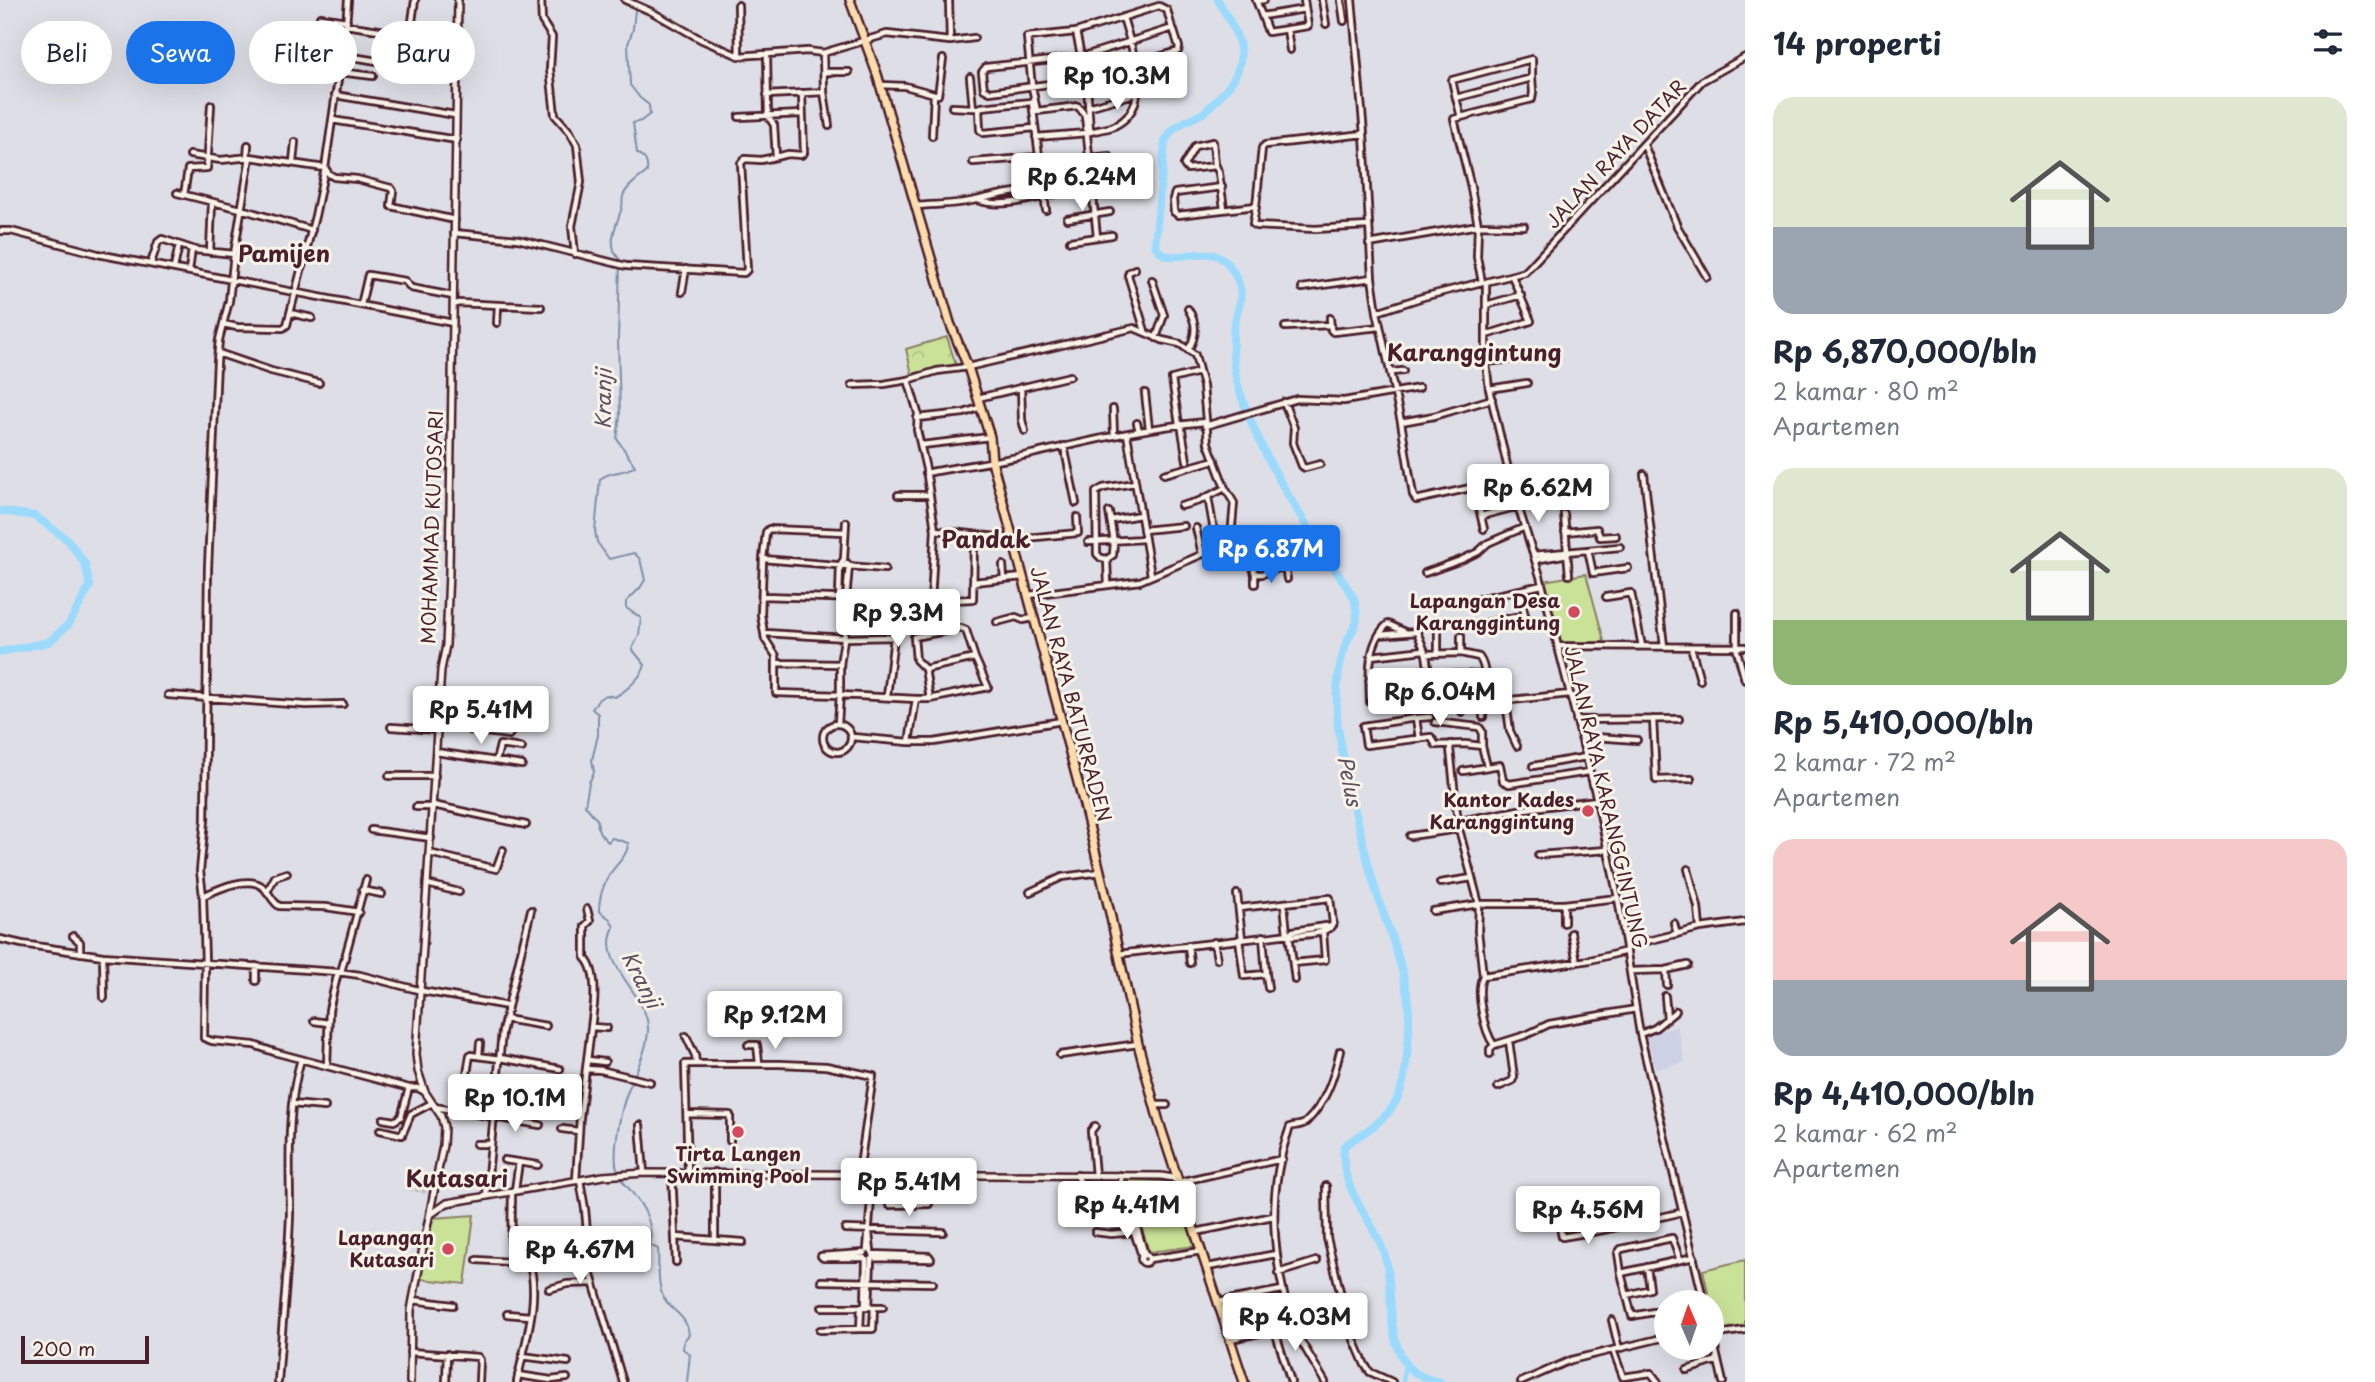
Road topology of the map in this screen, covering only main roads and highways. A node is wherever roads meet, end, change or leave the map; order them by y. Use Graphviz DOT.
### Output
graph roads {
  1 [pos="850,0"];
  2 [pos="1244,1382"];
  1 -- 2 [label="main road, JALAN RAYA BATURRADEN"];
}
